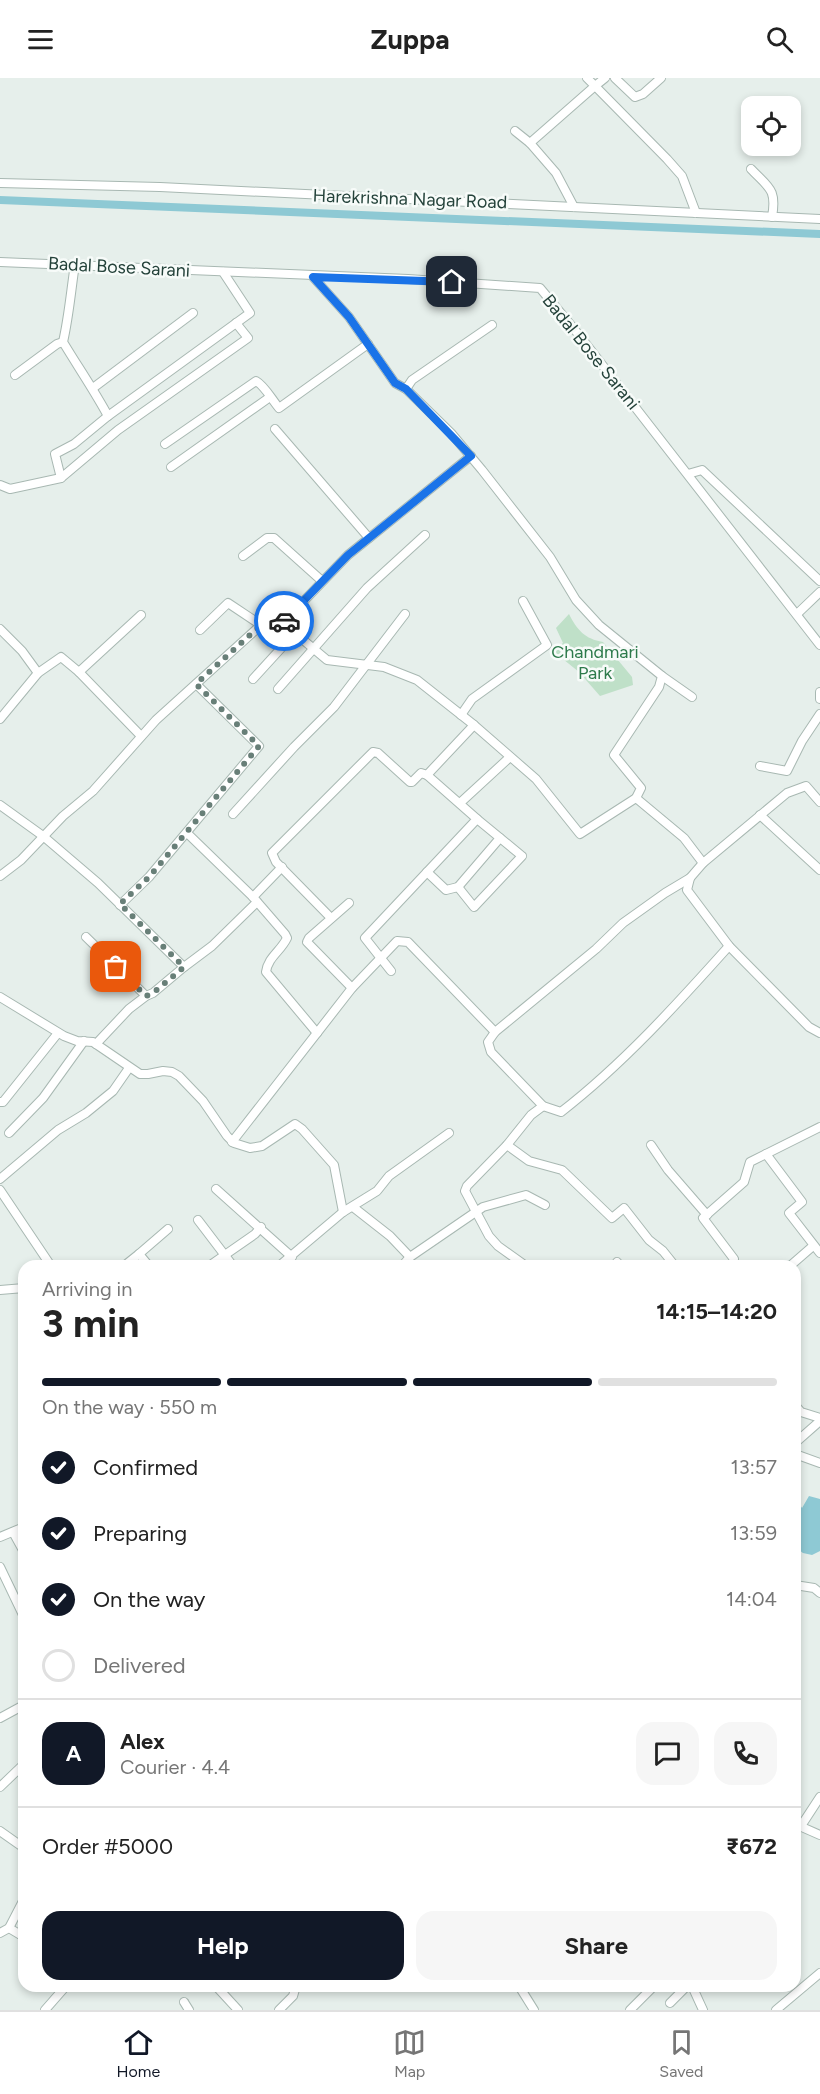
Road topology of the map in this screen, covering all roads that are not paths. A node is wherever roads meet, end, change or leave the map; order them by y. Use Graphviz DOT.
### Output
graph roads {
  1 [pos="587,78"];
  2 [pos="605,78"];
  3 [pos="615,78"];
  4 [pos="661,78"];
  5 [pos="595,86"];
  6 [pos="515,131"];
  7 [pos="530,143"];
  8 [pos="751,169"];
  9 [pos="0,183"];
  10 [pos="574,207"];
  11 [pos="696,213"];
  12 [pos="772,217"];
  13 [pos="820,219"];
  14 [pos="0,262"];
  15 [pos="75,264"];
  16 [pos="223,272"];
  17 [pos="313,277"];
  18 [pos="193,313"];
  19 [pos="236,323"];
  20 [pos="492,325"];
  21 [pos="63,342"];
  22 [pos="368,344"];
  23 [pos="15,375"];
  24 [pos="93,388"];
  25 [pos="406,389"];
  26 [pos="270,397"];
  27 [pos="108,416"];
  28 [pos="274,429"];
  29 [pos="165,444"];
  30 [pos="471,456"];
  31 [pos="171,467"];
  32 [pos="688,474"];
  33 [pos="61,478"];
  34 [pos="0,484"];
  35 [pos="425,535"];
  36 [pos="369,538"];
  37 [pos="243,556"];
  38 [pos="322,581"];
  39 [pos="820,581"];
  40 [pos="820,592"];
  41 [pos="523,601"];
  42 [pos="405,614"];
  43 [pos="797,614"];
  44 [pos="141,615"];
  45 [pos="283,622"];
  46 [pos="261,625"];
  47 [pos="0,628"];
  48 [pos="200,630"];
  49 [pos="296,633"];
  50 [pos="820,645"];
  51 [pos="313,648"];
  52 [pos="367,665"];
  53 [pos="79,672"];
  54 [pos="38,673"];
  55 [pos="662,676"];
  56 [pos="253,679"];
  57 [pos="196,684"];
  58 [pos="278,689"];
  59 [pos="820,692"];
  60 [pos="692,697"];
  61 [pos="820,699"];
  62 [pos="820,714"];
  63 [pos="461,715"];
  64 [pos="0,719"];
  65 [pos="474,725"];
  66 [pos="141,736"];
  67 [pos="510,757"];
  68 [pos="760,766"];
  69 [pos="427,775"];
  70 [pos="636,798"];
  71 [pos="818,798"];
  72 [pos="460,803"];
  73 [pos="0,805"];
  74 [pos="233,814"];
  75 [pos="760,815"];
  76 [pos="477,819"];
  77 [pos="186,833"];
  78 [pos="43,836"];
  79 [pos="500,838"];
  80 [pos="703,863"];
  81 [pos="282,867"];
  82 [pos="820,870"];
  83 [pos="427,873"];
  84 [pos="0,876"];
  85 [pos="690,878"];
  86 [pos="458,886"];
  87 [pos="255,899"];
  88 [pos="349,903"];
  89 [pos="120,904"];
  90 [pos="331,918"];
  91 [pos="87,937"];
  92 [pos="729,946"];
  93 [pos="381,958"];
  94 [pos="184,967"];
  95 [pos="391,971"];
  96 [pos="352,988"];
  97 [pos="146,996"];
  98 [pos="0,997"];
  99 [pos="495,1032"];
  100 [pos="58,1033"];
  101 [pos="820,1033"];
  102 [pos="317,1034"];
  103 [pos="84,1041"];
  104 [pos="96,1044"];
  105 [pos="129,1068"];
  106 [pos="0,1102"];
  107 [pos="543,1106"];
  108 [pos="820,1127"];
  109 [pos="9,1132"];
  110 [pos="449,1133"];
  111 [pos="232,1142"];
  112 [pos="507,1145"];
  113 [pos="651,1145"];
  114 [pos="766,1154"];
  115 [pos="0,1179"];
  116 [pos="216,1189"];
  117 [pos="0,1190"];
  118 [pos="545,1205"];
  119 [pos="353,1207"];
  120 [pos="476,1211"];
  121 [pos="343,1212"];
  122 [pos="707,1215"];
  123 [pos="198,1220"];
  124 [pos="261,1227"];
  125 [pos="168,1229"];
  126 [pos="813,1246"];
  127 [pos="820,1253"];
  128 [pos="139,1254"];
  129 [pos="224,1255"];
  130 [pos="292,1257"];
  131 [pos="410,1257"];
  132 [pos="47,1260"];
  133 [pos="132,1260"];
  134 [pos="144,1260"];
  135 [pos="217,1260"];
  136 [pos="228,1260"];
  137 [pos="288,1260"];
  138 [pos="407,1260"];
  139 [pos="518,1260"];
  140 [pos="670,1260"];
  141 [pos="734,1260"];
  142 [pos="797,1260"];
  143 [pos="18,1288"];
  144 [pos="0,1290"];
  145 [pos="801,1412"];
  146 [pos="820,1419"];
  147 [pos="801,1437"];
  148 [pos="801,1456"];
  149 [pos="820,1463"];
  150 [pos="18,1530"];
  151 [pos="13,1532"];
  152 [pos="0,1537"];
  153 [pos="18,1541"];
  154 [pos="0,1567"];
  155 [pos="801,1586"];
  156 [pos="820,1592"];
  157 [pos="18,1604"];
  158 [pos="18,1708"];
  159 [pos="0,1718"];
  160 [pos="18,1770"];
  161 [pos="0,1787"];
  162 [pos="820,1797"];
  163 [pos="801,1821"];
  164 [pos="801,1826"];
  165 [pos="0,1831"];
  166 [pos="820,1835"];
  167 [pos="18,1844"];
  168 [pos="18,1911"];
  169 [pos="9,1928"];
  170 [pos="0,1933"];
  171 [pos="18,1933"];
  172 [pos="820,1973"];
  173 [pos="801,1990"];
  174 [pos="61,1992"];
  175 [pos="222,1992"];
  176 [pos="294,1992"];
  177 [pos="523,1992"];
  178 [pos="648,1992"];
  179 [pos="683,1992"];
  180 [pos="693,1992"];
  181 [pos="799,1992"];
  182 [pos="184,2002"];
  183 [pos="670,2003"];
  184 [pos="780,2009"];
  185 [pos="45,2010"];
  186 [pos="189,2010"];
  187 [pos="238,2010"];
  188 [pos="279,2010"];
  189 [pos="534,2010"];
  190 [pos="630,2010"];
  191 [pos="703,2010"];
  1 -- 5 [label="street"];
  2 -- 5 [label="street"];
  3 -- 4 [label="street"];
  5 -- 7 [label="street"];
  5 -- 11 [label="street"];
  6 -- 7 [label="street"];
  7 -- 10 [label="street"];
  8 -- 12 [label="street"];
  9 -- 10 [label="street, Harekrishna Nagar Road"];
  10 -- 11 [label="street, Harekrishna Nagar Road"];
  11 -- 12 [label="street, Harekrishna Nagar Road"];
  12 -- 13 [label="street, Harekrishna Nagar Road"];
  14 -- 15 [label="street, Badal Bose Sarani"];
  15 -- 16 [label="street, Badal Bose Sarani"];
  15 -- 21 [label="street"];
  16 -- 17 [label="street, Badal Bose Sarani"];
  16 -- 19 [label="street"];
  17 -- 22 [label="street"];
  17 -- 32 [label="street, Badal Bose Sarani"];
  18 -- 24 [label="street"];
  19 -- 27 [label="street"];
  19 -- 33 [label="street"];
  20 -- 25 [label="street"];
  21 -- 23 [label="street"];
  21 -- 24 [label="street"];
  22 -- 25 [label="street"];
  22 -- 26 [label="street"];
  24 -- 27 [label="street"];
  25 -- 30 [label="street"];
  26 -- 29 [label="street"];
  26 -- 31 [label="street"];
  27 -- 33 [label="street"];
  28 -- 36 [label="street"];
  30 -- 36 [label="street"];
  30 -- 55 [label="street"];
  32 -- 39 [label="street"];
  32 -- 43 [label="street, Badal Bose Sarani"];
  33 -- 34 [label="street"];
  35 -- 51 [label="street"];
  36 -- 38 [label="street"];
  37 -- 38 [label="street"];
  38 -- 45 [label="street"];
  40 -- 43 [label="street"];
  41 -- 63 [label="street"];
  42 -- 52 [label="street"];
  43 -- 50 [label="street, Badal Bose Sarani"];
  44 -- 53 [label="street"];
  45 -- 46 [label="street"];
  45 -- 49 [label="street"];
  46 -- 48 [label="street"];
  46 -- 57 [label="street"];
  47 -- 54 [label="street"];
  49 -- 51 [label="street"];
  49 -- 56 [label="street"];
  51 -- 52 [label="street"];
  51 -- 58 [label="street"];
  52 -- 63 [label="street"];
  52 -- 74 [label="street"];
  53 -- 54 [label="street"];
  53 -- 66 [label="street"];
  54 -- 64 [label="street"];
  55 -- 60 [label="street"];
  55 -- 70 [label="street"];
  57 -- 66 [label="street"];
  57 -- 77 [label="street"];
  59 -- 61 [label="street"];
  62 -- 68 [label="street"];
  63 -- 65 [label="street"];
  65 -- 67 [label="street"];
  65 -- 69 [label="street"];
  66 -- 78 [label="street"];
  67 -- 70 [label="street"];
  67 -- 72 [label="street"];
  69 -- 72 [label="street"];
  69 -- 81 [label="street"];
  70 -- 80 [label="street"];
  71 -- 75 [label="street"];
  72 -- 76 [label="street"];
  73 -- 78 [label="street"];
  75 -- 80 [label="street"];
  75 -- 82 [label="street"];
  76 -- 79 [label="street"];
  76 -- 83 [label="street"];
  77 -- 87 [label="street"];
  77 -- 89 [label="street"];
  78 -- 84 [label="street"];
  78 -- 89 [label="street"];
  79 -- 86 [label="street"];
  79 -- 86 [label="street"];
  80 -- 85 [label="street"];
  81 -- 87 [label="street"];
  81 -- 90 [label="street"];
  83 -- 86 [label="street"];
  83 -- 93 [label="street"];
  85 -- 92 [label="street"];
  85 -- 99 [label="street"];
  87 -- 94 [label="street"];
  87 -- 102 [label="street"];
  88 -- 90 [label="street"];
  89 -- 94 [label="street"];
  90 -- 96 [label="street"];
  91 -- 97 [label="street"];
  92 -- 101 [label="street"];
  92 -- 107 [label="street"];
  93 -- 95 [label="street"];
  93 -- 96 [label="street"];
  93 -- 99 [label="street"];
  94 -- 97 [label="street"];
  96 -- 102 [label="street"];
  97 -- 104 [label="street"];
  98 -- 100 [label="street"];
  99 -- 107 [label="street"];
  100 -- 103 [label="street"];
  100 -- 106 [label="street"];
  102 -- 111 [label="street"];
  103 -- 104 [label="street"];
  103 -- 109 [label="street"];
  104 -- 105 [label="street"];
  105 -- 111 [label="street"];
  105 -- 115 [label="street"];
  107 -- 112 [label="street"];
  108 -- 114 [label="street"];
  110 -- 119 [label="street"];
  111 -- 121 [label="street"];
  112 -- 120 [label="street"];
  112 -- 140 [label="street"];
  113 -- 122 [label="street"];
  114 -- 122 [label="street"];
  114 -- 126 [label="street"];
  116 -- 124 [label="street"];
  117 -- 132 [label="street"];
  118 -- 120 [label="street"];
  119 -- 121 [label="street"];
  119 -- 131 [label="street"];
  120 -- 131 [label="street"];
  120 -- 139 [label="street"];
  121 -- 130 [label="street"];
  122 -- 141 [label="street"];
  123 -- 129 [label="street"];
  124 -- 129 [label="street"];
  124 -- 130 [label="street"];
  125 -- 128 [label="street"];
  126 -- 127 [label="street"];
  126 -- 142 [label="street"];
  128 -- 133 [label="street"];
  128 -- 134 [label="street"];
  129 -- 135 [label="street"];
  129 -- 136 [label="street"];
  130 -- 137 [label="street"];
  131 -- 138 [label="street"];
  143 -- 144 [label="street"];
  145 -- 146 [label="street"];
  146 -- 147 [label="street"];
  148 -- 149 [label="street"];
  150 -- 151 [label="street"];
  151 -- 152 [label="street"];
  151 -- 153 [label="street"];
  154 -- 157 [label="street"];
  155 -- 156 [label="street"];
  158 -- 159 [label="street"];
  160 -- 161 [label="street"];
  162 -- 163 [label="street"];
  164 -- 166 [label="street"];
  165 -- 167 [label="street"];
  168 -- 169 [label="street"];
  169 -- 170 [label="street"];
  169 -- 171 [label="street"];
  172 -- 173 [label="street"];
  174 -- 185 [label="street"];
  175 -- 187 [label="street"];
  176 -- 188 [label="street"];
  177 -- 189 [label="street"];
  178 -- 190 [label="street"];
  179 -- 183 [label="street"];
  180 -- 191 [label="street"];
  181 -- 184 [label="street"];
  182 -- 186 [label="street"];
}
